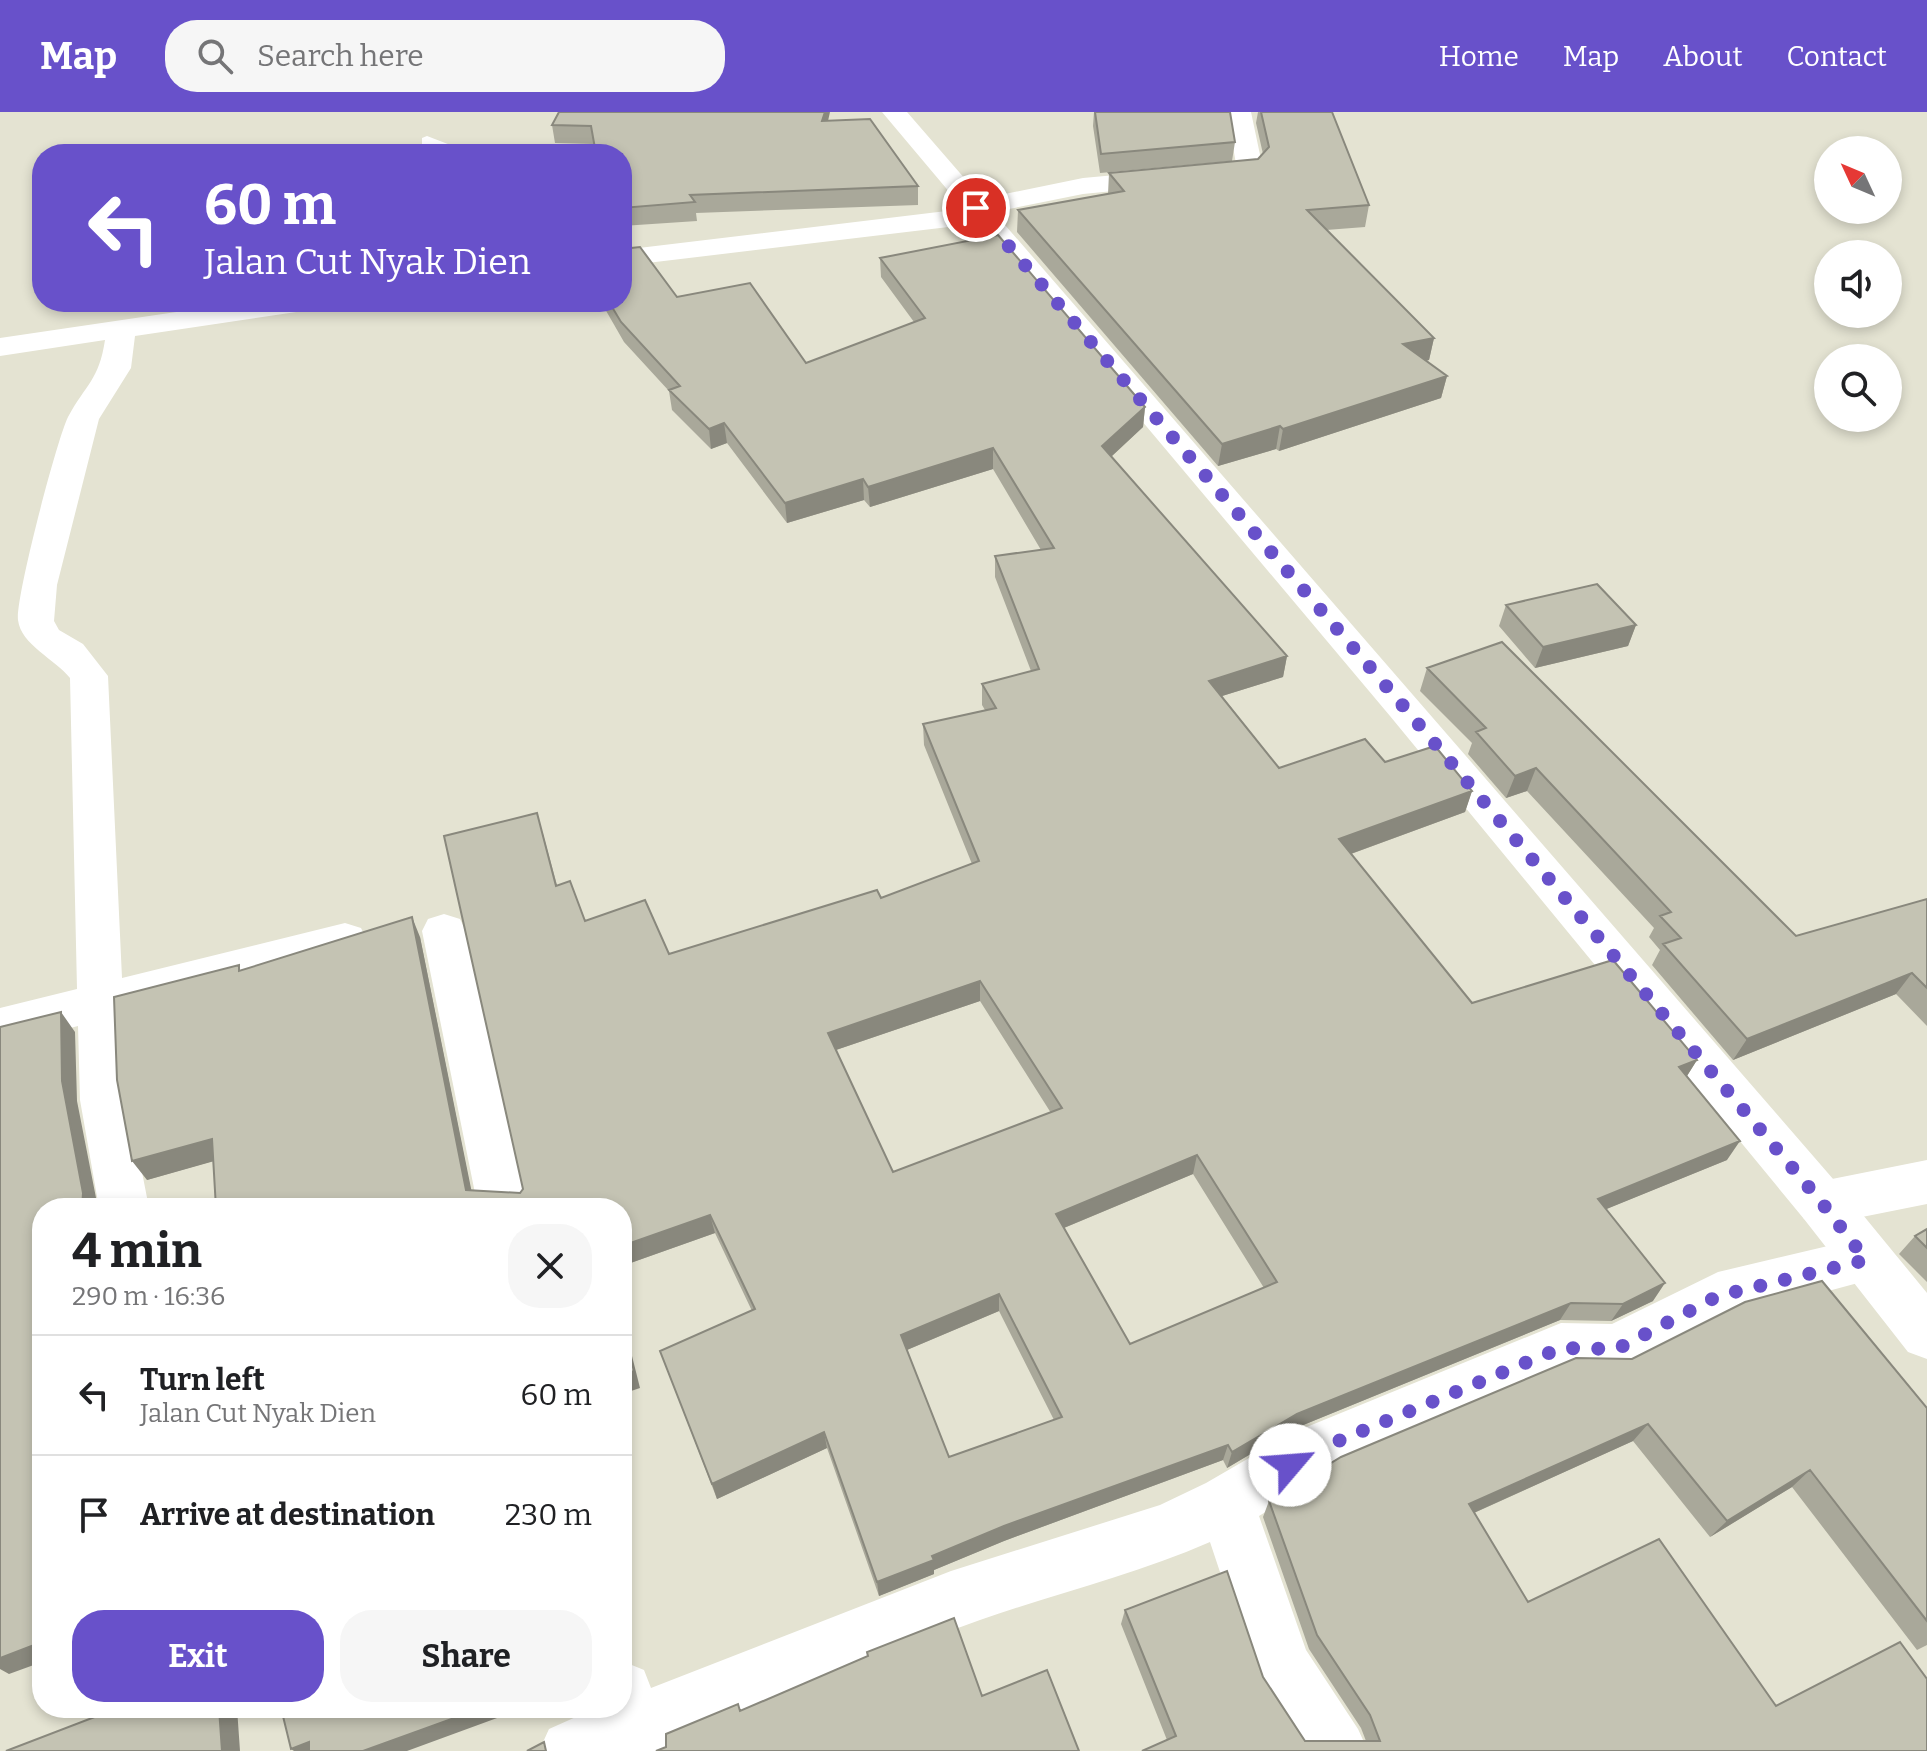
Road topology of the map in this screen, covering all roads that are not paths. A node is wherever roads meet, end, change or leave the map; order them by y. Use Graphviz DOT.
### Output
graph roads {
  1 [pos="894,112"];
  2 [pos="1239,112"];
  3 [pos="427,141"];
  4 [pos="435,144"];
  5 [pos="979,211"];
  6 [pos="632,257"];
  7 [pos="238,312"];
  8 [pos="121,330"];
  9 [pos="0,347"];
  10 [pos="444,931"];
  11 [pos="345,940"];
  12 [pos="99,1002"];
  13 [pos="0,1027"];
  14 [pos="1927,1182"];
  15 [pos="122,1198"];
  16 [pos="501,1198"];
  17 [pos="1822,1203"];
  18 [pos="1866,1260"];
  19 [pos="1927,1334"];
  20 [pos="1226,1503"];
  21 [pos="632,1724"];
  22 [pos="571,1751"];
  23 [pos="1336,1751"];
  1 -- 5 [label="street"];
  2 -- 5 [label="street"];
  3 -- 4 [label="lane"];
  5 -- 6 [label="street"];
  5 -- 17 [label="street"];
  7 -- 8 [label="street"];
  8 -- 9 [label="street"];
  8 -- 12 [label="street"];
  10 -- 16 [label="street"];
  11 -- 12 [label="street"];
  12 -- 13 [label="street"];
  12 -- 15 [label="street"];
  14 -- 17 [label="street"];
  17 -- 18 [label="street"];
  18 -- 19 [label="street"];
  18 -- 20 [label="street"];
  20 -- 21 [label="street"];
  20 -- 23 [label="street"];
  21 -- 22 [label="street"];
}
